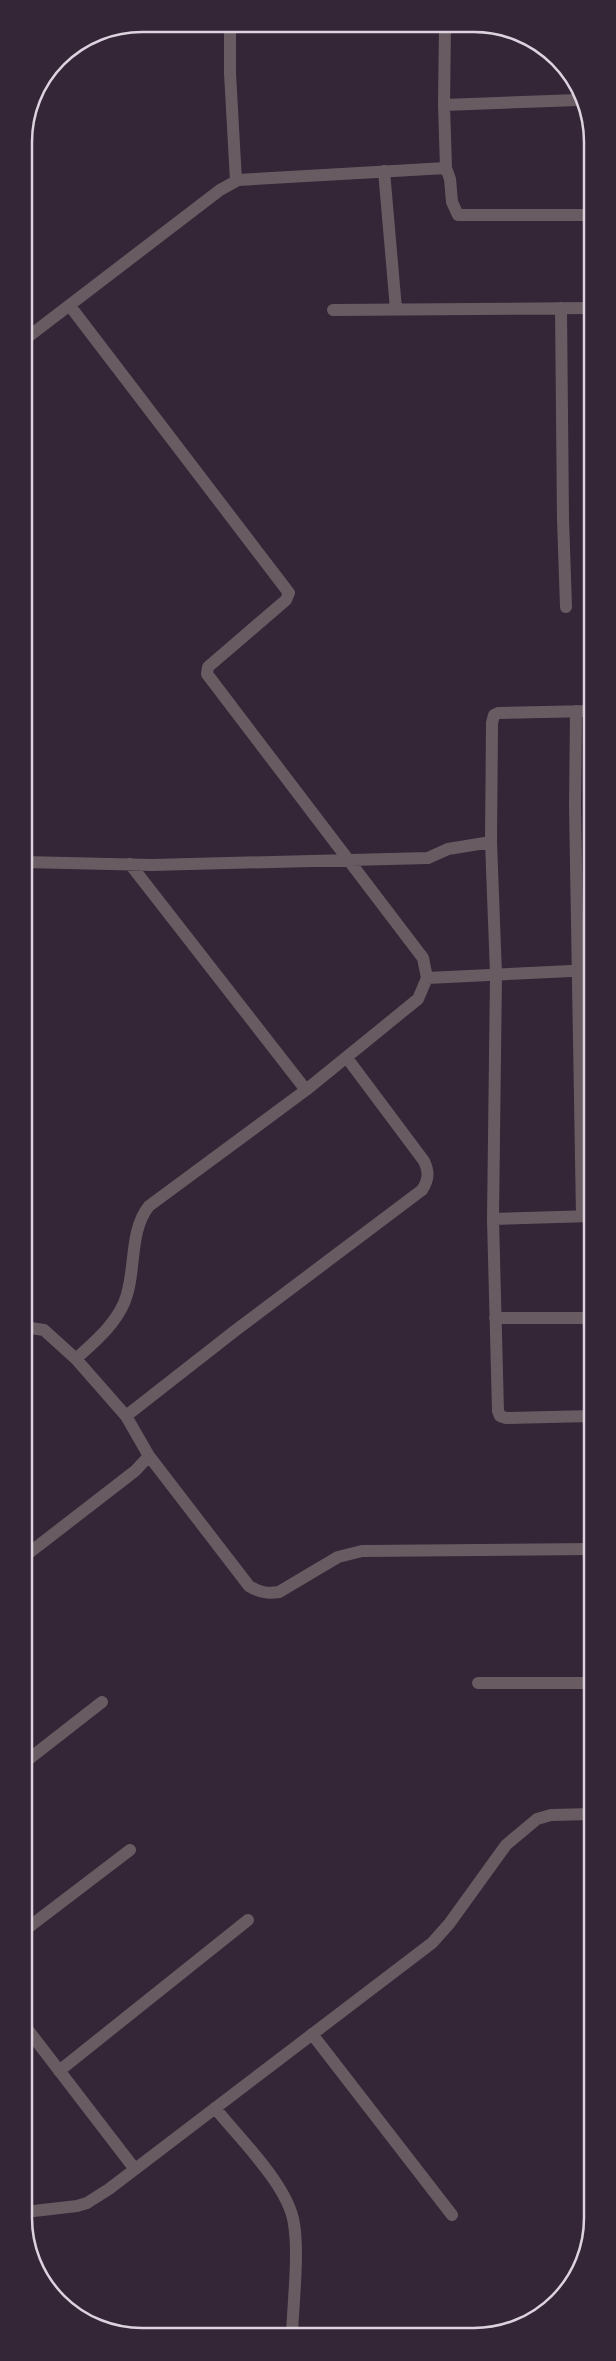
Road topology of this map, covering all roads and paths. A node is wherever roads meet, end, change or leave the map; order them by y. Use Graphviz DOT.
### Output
graph roads {
  1 [pos="230,32"];
  2 [pos="445,32"];
  3 [pos="575,100"];
  4 [pos="444,105"];
  5 [pos="446,168"];
  6 [pos="384,171"];
  7 [pos="236,181"];
  8 [pos="584,215"];
  9 [pos="70,306"];
  10 [pos="561,308"];
  11 [pos="584,308"];
  12 [pos="396,309"];
  13 [pos="333,310"];
  14 [pos="33,333"];
  15 [pos="566,607"];
  16 [pos="576,711"];
  17 [pos="584,711"];
  18 [pos="491,842"];
  19 [pos="349,860"];
  20 [pos="33,862"];
  21 [pos="130,864"];
  22 [pos="578,970"];
  23 [pos="584,970"];
  24 [pos="496,974"];
  25 [pos="427,978"];
  26 [pos="347,1058"];
  27 [pos="584,1059"];
  28 [pos="306,1090"];
  29 [pos="583,1216"];
  30 [pos="494,1219"];
  31 [pos="495,1318"];
  32 [pos="583,1318"];
  33 [pos="32,1328"];
  34 [pos="76,1359"];
  35 [pos="126,1416"];
  36 [pos="583,1416"];
  37 [pos="149,1456"];
  38 [pos="583,1549"];
  39 [pos="32,1550"];
  40 [pos="478,1683"];
  41 [pos="583,1683"];
  42 [pos="102,1702"];
  43 [pos="32,1756"];
  44 [pos="583,1814"];
  45 [pos="130,1850"];
  46 [pos="248,1920"];
  47 [pos="32,1925"];
  48 [pos="312,2034"];
  49 [pos="32,2035"];
  50 [pos="59,2071"];
  51 [pos="215,2108"];
  52 [pos="134,2168"];
  53 [pos="32,2211"];
  54 [pos="452,2215"];
  55 [pos="292,2328"];
  1 -- 7 [label="street"];
  2 -- 4 [label="street"];
  3 -- 4 [label="street"];
  4 -- 5 [label="street"];
  5 -- 6 [label="street"];
  5 -- 8 [label="street"];
  6 -- 7 [label="street"];
  6 -- 12 [label="street"];
  7 -- 9 [label="street"];
  9 -- 14 [label="street"];
  9 -- 19 [label="street"];
  10 -- 11 [label="street"];
  10 -- 12 [label="street"];
  10 -- 15 [label="street"];
  12 -- 13 [label="street"];
  16 -- 17 [label="street"];
  16 -- 18 [label="street"];
  16 -- 22 [label="street"];
  18 -- 19 [label="street"];
  18 -- 24 [label="street"];
  19 -- 21 [label="street"];
  19 -- 25 [label="street"];
  20 -- 21 [label="street"];
  21 -- 28 [label="street"];
  22 -- 23 [label="street"];
  22 -- 24 [label="street"];
  22 -- 27 [label="street"];
  24 -- 25 [label="street"];
  24 -- 30 [label="street"];
  25 -- 26 [label="street"];
  26 -- 28 [label="street"];
  26 -- 35 [label="street"];
  28 -- 34 [label="street"];
  29 -- 30 [label="street"];
  30 -- 31 [label="street"];
  31 -- 32 [label="street"];
  31 -- 36 [label="street"];
  33 -- 34 [label="street"];
  34 -- 35 [label="street"];
  35 -- 37 [label="street"];
  37 -- 38 [label="street"];
  37 -- 39 [label="street"];
  40 -- 41 [label="street"];
  42 -- 43 [label="street"];
  44 -- 48 [label="street"];
  45 -- 47 [label="street"];
  46 -- 50 [label="street"];
  48 -- 51 [label="street"];
  48 -- 54 [label="street"];
  49 -- 50 [label="street"];
  50 -- 52 [label="street"];
  51 -- 52 [label="street"];
  51 -- 55 [label="street"];
  52 -- 53 [label="street"];
}
